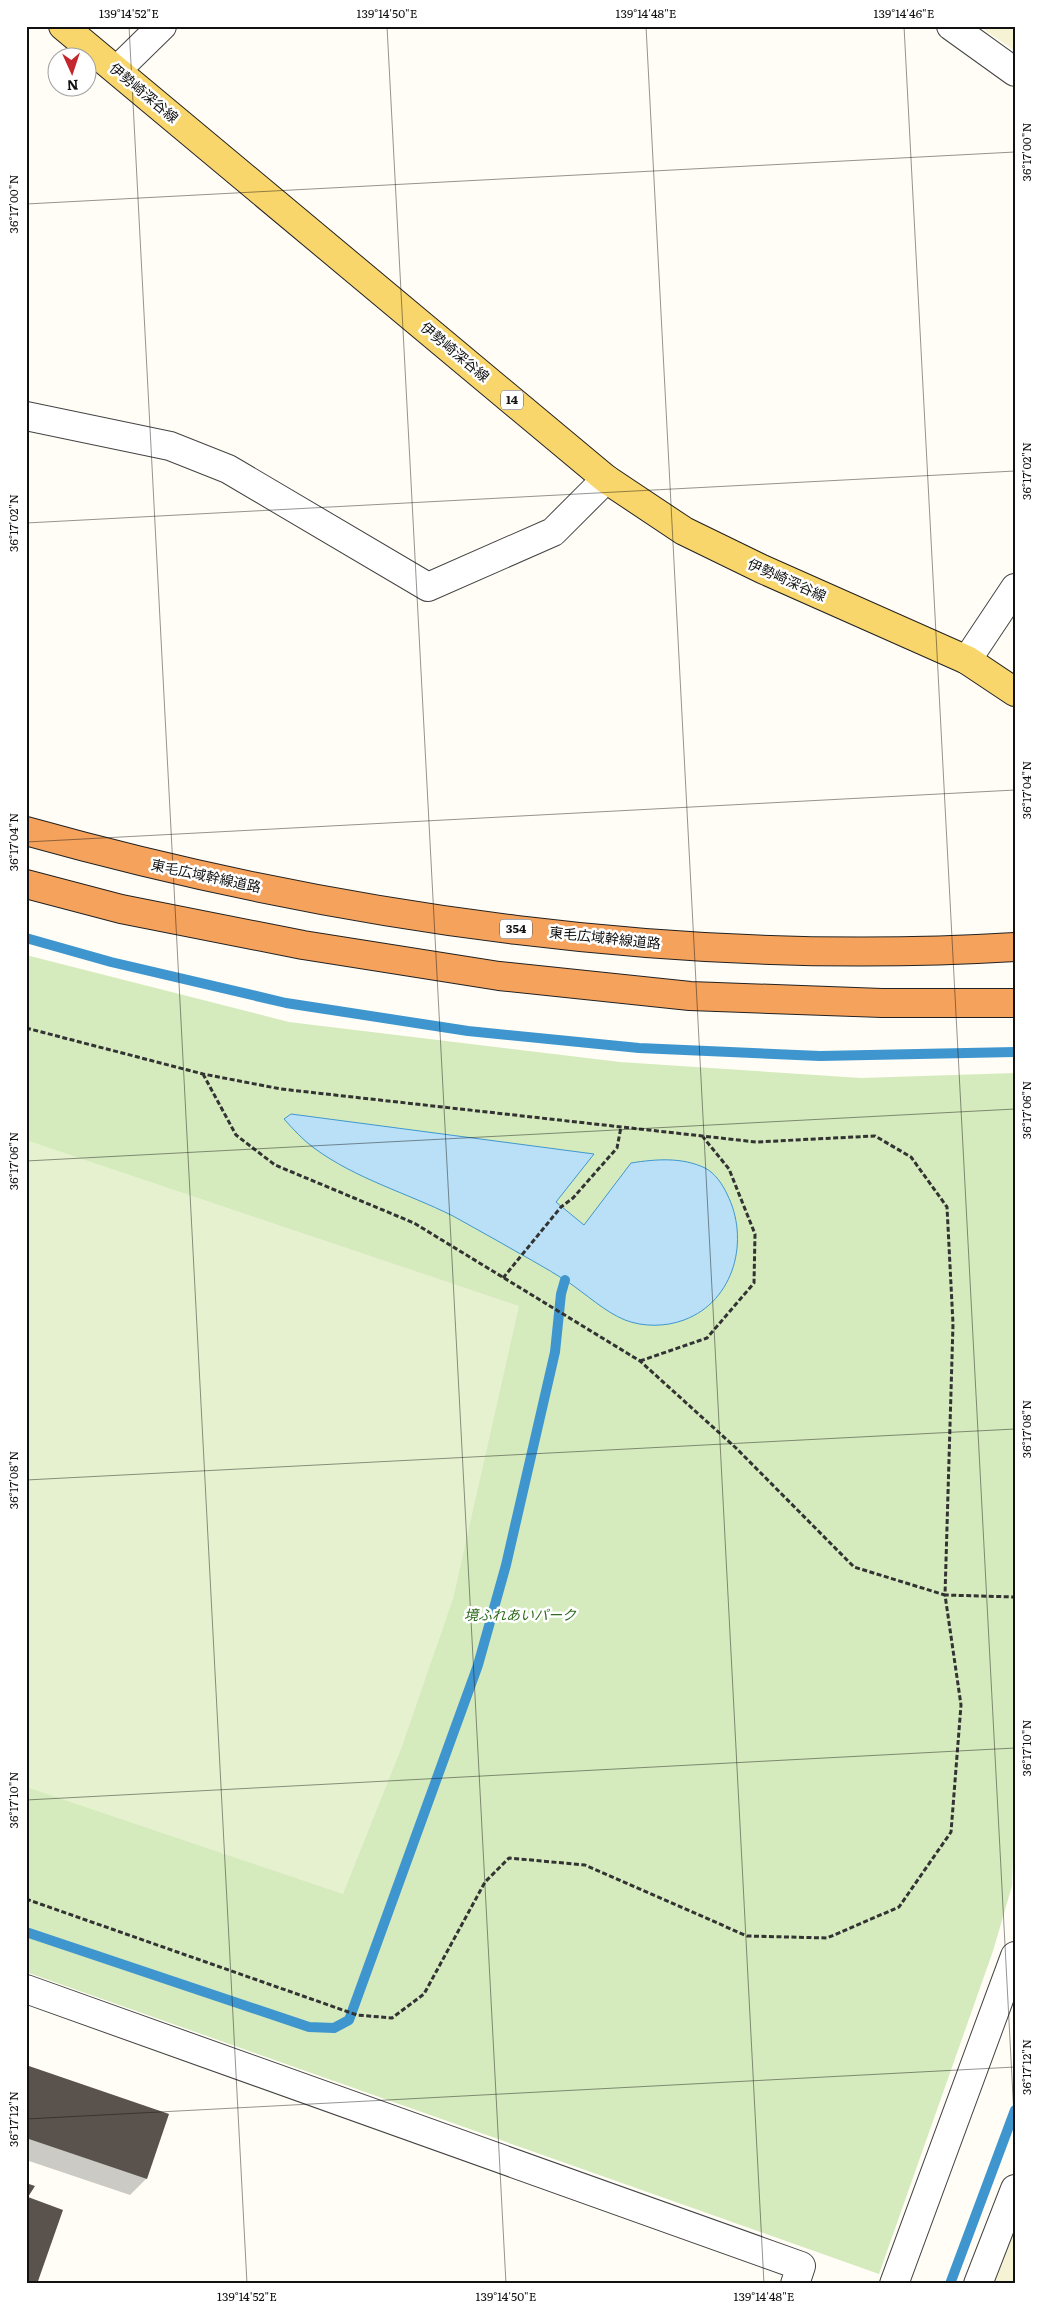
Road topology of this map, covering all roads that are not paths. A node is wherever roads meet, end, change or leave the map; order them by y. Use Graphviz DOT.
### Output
graph roads {
  1 [pos="63,26"];
  2 [pos="162,26"];
  3 [pos="951,26"];
  4 [pos="117,70"];
  5 [pos="1015,72"];
  6 [pos="26,416"];
  7 [pos="606,479"];
  8 [pos="1015,588"];
  9 [pos="967,660"];
  10 [pos="1015,692"];
  11 [pos="26,831"];
  12 [pos="26,884"];
  13 [pos="1015,947"];
  14 [pos="1015,1003"];
  15 [pos="1015,1956"];
  16 [pos="26,1989"];
  17 [pos="1015,2189"];
  18 [pos="795,2284"];
  19 [pos="894,2284"];
  20 [pos="978,2284"];
  1 -- 4 [label="main road, 伊勢崎深谷線 / 14"];
  2 -- 4 [label="street"];
  3 -- 5 [label="street"];
  4 -- 7 [label="main road, 伊勢崎深谷線 / 14"];
  6 -- 7 [label="street"];
  7 -- 9 [label="main road, 伊勢崎深谷線 / 14"];
  8 -- 9 [label="street"];
  9 -- 10 [label="main road, 伊勢崎深谷線 / 14"];
  11 -- 13 [label="highway, 東毛広域幹線道路 / 354"];
  12 -- 14 [label="highway"];
  15 -- 19 [label="street"];
  16 -- 18 [label="street"];
  17 -- 20 [label="street"];
}
